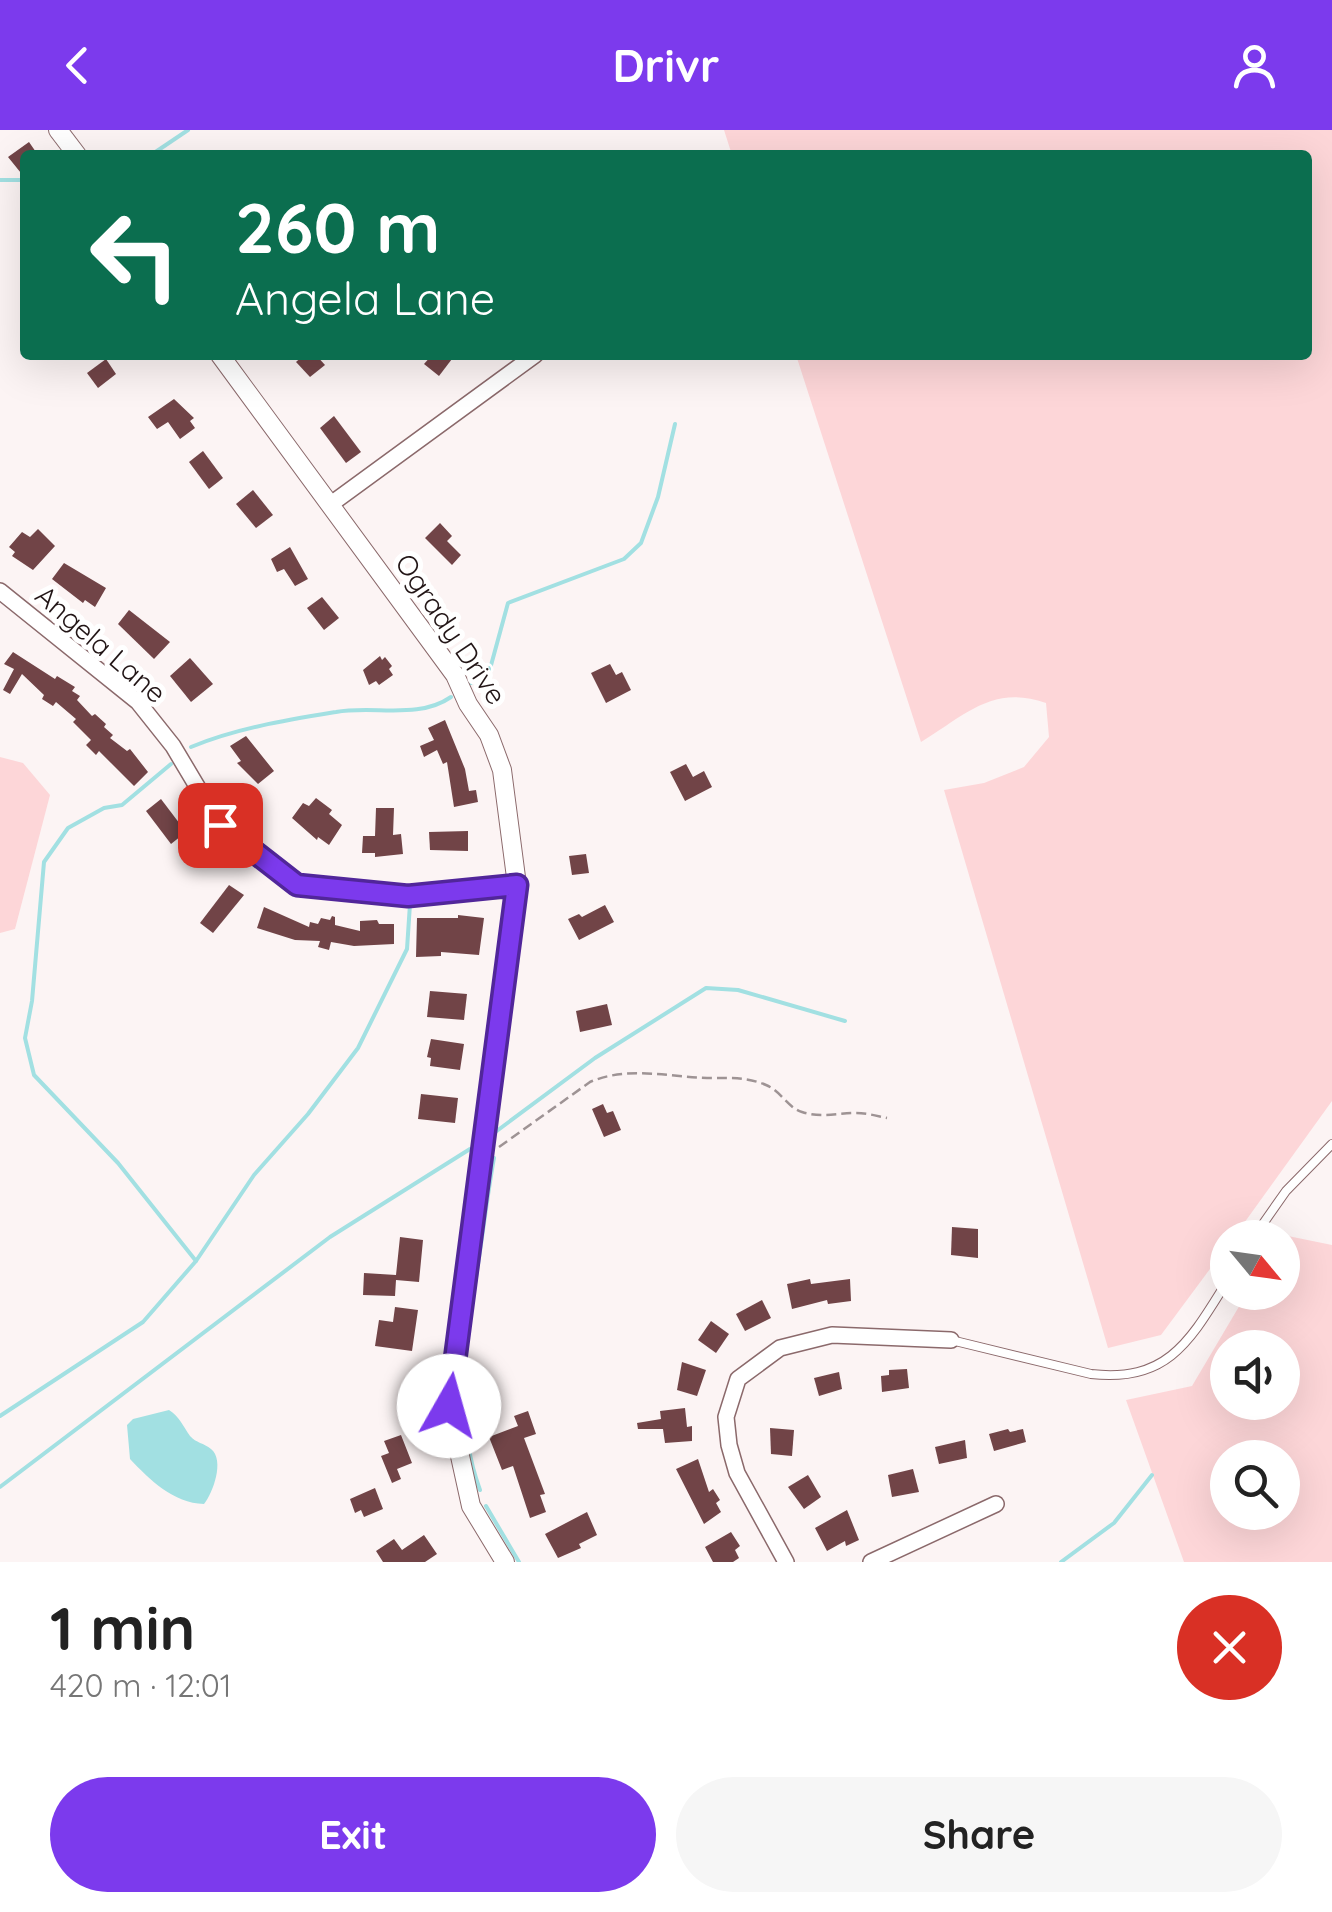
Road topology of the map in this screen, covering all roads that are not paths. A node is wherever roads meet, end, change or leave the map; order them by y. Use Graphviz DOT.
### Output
graph roads {
  1 [pos="58,130"];
  2 [pos="74,150"];
  3 [pos="224,360"];
  4 [pos="528,360"];
  5 [pos="331,504"];
  6 [pos="0,591"];
  7 [pos="517,885"];
  8 [pos="1332,1144"];
  9 [pos="1266,1220"];
  10 [pos="1210,1308"];
  11 [pos="951,1340"];
  12 [pos="996,1504"];
  13 [pos="505,1562"];
  14 [pos="786,1562"];
  15 [pos="871,1562"];
  1 -- 2 [label="street"];
  3 -- 5 [label="street, Ogrady Drive"];
  4 -- 5 [label="street"];
  5 -- 7 [label="street, Ogrady Drive"];
  6 -- 7 [label="street, Angela Lane"];
  7 -- 13 [label="street, Ogrady Drive"];
  8 -- 9 [label="lane"];
  10 -- 11 [label="lane"];
  11 -- 14 [label="street"];
  12 -- 15 [label="street"];
}
